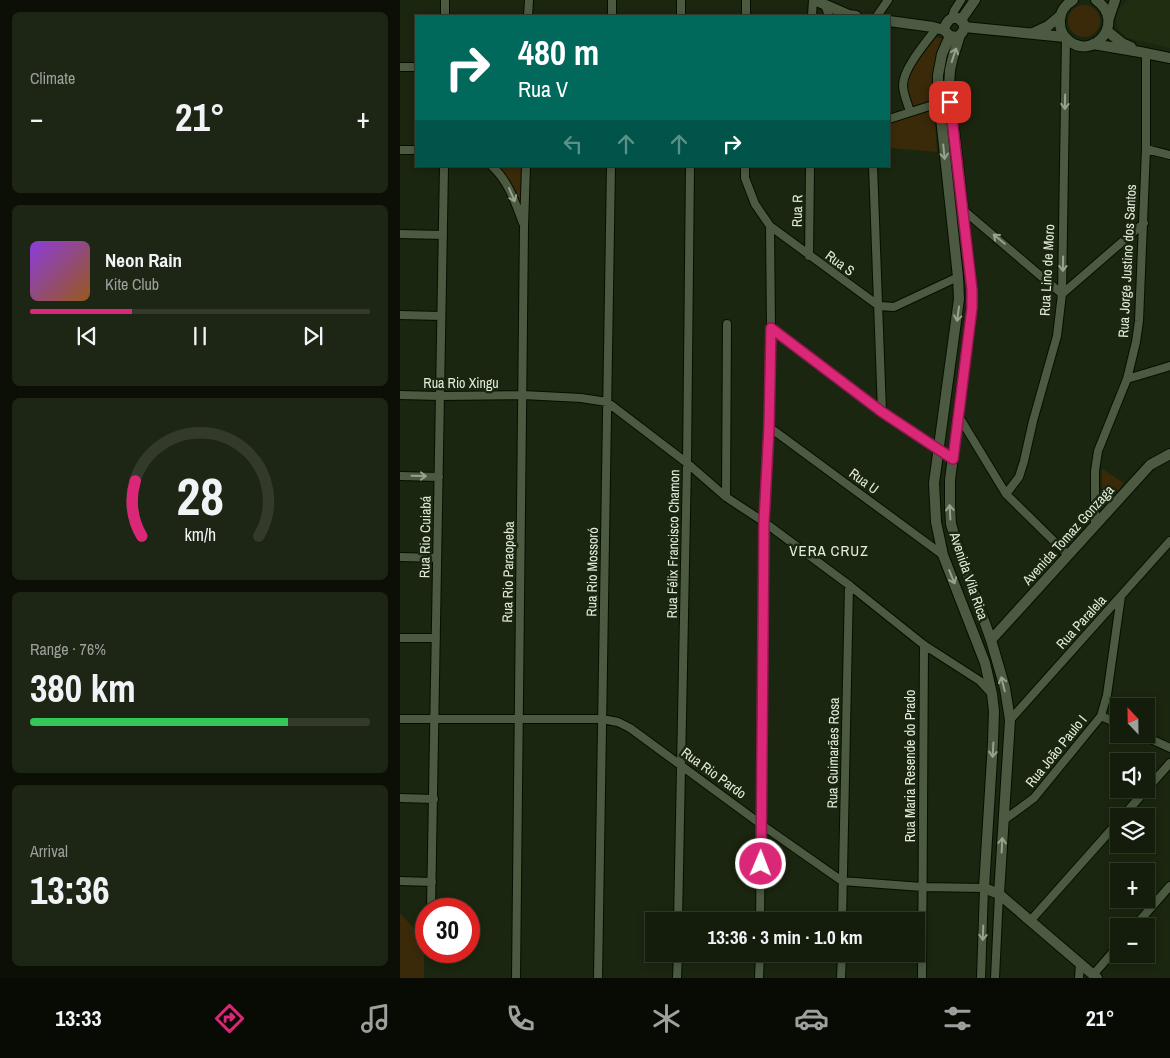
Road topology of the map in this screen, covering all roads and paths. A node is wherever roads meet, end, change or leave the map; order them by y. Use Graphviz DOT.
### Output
graph roads {
  1 [pos="445,0"];
  2 [pos="529,0"];
  3 [pos="612,0"];
  4 [pos="682,0"];
  5 [pos="746,0"];
  6 [pos="814,0"];
  7 [pos="888,0"];
  8 [pos="961,0"];
  9 [pos="975,0"];
  10 [pos="1097,0"];
  11 [pos="1116,0"];
  12 [pos="1070,1"];
  13 [pos="825,5"];
  14 [pos="445,15"];
  15 [pos="528,15"];
  16 [pos="612,15"];
  17 [pos="682,15"];
  18 [pos="746,15"];
  19 [pos="812,15"];
  20 [pos="829,15"];
  21 [pos="849,15"];
  22 [pos="878,15"];
  23 [pos="1061,16"];
  24 [pos="1108,18"];
  25 [pos="890,21"];
  26 [pos="949,27"];
  27 [pos="1107,31"];
  28 [pos="1029,34"];
  29 [pos="1065,38"];
  30 [pos="1093,44"];
  31 [pos="1143,52"];
  32 [pos="1170,58"];
  33 [pos="400,67"];
  34 [pos="415,67"];
  35 [pos="950,102"];
  36 [pos="939,103"];
  37 [pos="910,112"];
  38 [pos="890,120"];
  39 [pos="1146,149"];
  40 [pos="400,150"];
  41 [pos="415,150"];
  42 [pos="1170,155"];
  43 [pos="444,167"];
  44 [pos="493,167"];
  45 [pos="526,167"];
  46 [pos="611,167"];
  47 [pos="690,167"];
  48 [pos="745,167"];
  49 [pos="810,167"];
  50 [pos="873,167"];
  51 [pos="962,208"];
  52 [pos="1144,223"];
  53 [pos="770,226"];
  54 [pos="524,227"];
  55 [pos="400,234"];
  56 [pos="443,235"];
  57 [pos="809,256"];
  58 [pos="958,276"];
  59 [pos="1062,294"];
  60 [pos="879,306"];
  61 [pos="400,315"];
  62 [pos="441,316"];
  63 [pos="727,324"];
  64 [pos="771,328"];
  65 [pos="1170,366"];
  66 [pos="1127,379"];
  67 [pos="400,395"];
  68 [pos="523,395"];
  69 [pos="440,396"];
  70 [pos="607,402"];
  71 [pos="882,412"];
  72 [pos="958,415"];
  73 [pos="769,427"];
  74 [pos="939,449"];
  75 [pos="1170,454"];
  76 [pos="953,459"];
  77 [pos="687,463"];
  78 [pos="400,476"];
  79 [pos="439,476"];
  80 [pos="1006,494"];
  81 [pos="726,497"];
  82 [pos="764,522"];
  83 [pos="1095,525"];
  84 [pos="1170,541"];
  85 [pos="944,555"];
  86 [pos="1068,555"];
  87 [pos="400,557"];
  88 [pos="437,558"];
  89 [pos="849,585"];
  90 [pos="1121,596"];
  91 [pos="400,638"];
  92 [pos="436,638"];
  93 [pos="991,640"];
  94 [pos="924,644"];
  95 [pos="985,662"];
  96 [pos="973,677"];
  97 [pos="992,694"];
  98 [pos="1101,716"];
  99 [pos="400,719"];
  100 [pos="435,719"];
  101 [pos="602,719"];
  102 [pos="519,720"];
  103 [pos="1010,720"];
  104 [pos="1110,720"];
  105 [pos="1155,741"];
  106 [pos="1170,748"];
  107 [pos="1170,763"];
  108 [pos="682,766"];
  109 [pos="400,798"];
  110 [pos="434,799"];
  111 [pos="1130,808"];
  112 [pos="1004,820"];
  113 [pos="762,825"];
  114 [pos="1110,831"];
  115 [pos="400,880"];
  116 [pos="842,881"];
  117 [pos="432,882"];
  118 [pos="1170,886"];
  119 [pos="922,887"];
  120 [pos="984,888"];
  121 [pos="1000,894"];
  122 [pos="431,898"];
  123 [pos="678,912"];
  124 [pos="760,912"];
  125 [pos="842,912"];
  126 [pos="1142,918"];
  127 [pos="1031,920"];
  128 [pos="1110,957"];
  129 [pos="678,962"];
  130 [pos="760,962"];
  131 [pos="842,962"];
  132 [pos="1080,964"];
  133 [pos="1095,976"];
  134 [pos="516,978"];
  135 [pos="598,978"];
  136 [pos="677,978"];
  137 [pos="759,978"];
  138 [pos="842,978"];
  139 [pos="922,978"];
  140 [pos="981,978"];
  141 [pos="995,978"];
  142 [pos="1079,978"];
  1 -- 14 [label="street"];
  2 -- 15 [label="street"];
  3 -- 16 [label="street"];
  4 -- 17 [label="street"];
  5 -- 18 [label="street"];
  6 -- 13 [label="street"];
  6 -- 19 [label="street"];
  7 -- 22 [label="street"];
  8 -- 26 [label="street"];
  9 -- 26 [label="street, Avenida Vila Rica"];
  10 -- 24 [label="street"];
  11 -- 24 [label="street"];
  12 -- 23 [label="street"];
  13 -- 20 [label="street"];
  13 -- 21 [label="street"];
  23 -- 28 [label="street"];
  23 -- 29 [label="street"];
  24 -- 27 [label="street"];
  25 -- 26 [label="street"];
  26 -- 28 [label="street"];
  35 -- 26 [label="street, Avenida Vila Rica, one-way"];
  26 -- 36 [label="street, Avenida Vila Rica"];
  26 -- 37 [label="street"];
  27 -- 30 [label="street"];
  27 -- 31 [label="street"];
  28 -- 29 [label="street"];
  29 -- 30 [label="street"];
  29 -- 59 [label="street, Rua Lino de Moro, one-way"];
  30 -- 31 [label="street"];
  31 -- 32 [label="street"];
  31 -- 39 [label="street, Rua Jorge Justino dos Santos"];
  33 -- 34 [label="street"];
  35 -- 36 [label="street"];
  35 -- 51 [label="street, Avenida Vila Rica"];
  36 -- 37 [label="street"];
  36 -- 58 [label="street, Avenida Vila Rica, one-way"];
  37 -- 38 [label="street"];
  39 -- 42 [label="street"];
  39 -- 52 [label="street, Rua Jorge Justino dos Santos"];
  40 -- 41 [label="street"];
  43 -- 56 [label="street, Rua Rio Cuiabá"];
  44 -- 54 [label="street, one-way"];
  45 -- 54 [label="street, Rua Rio Paraopeba"];
  46 -- 70 [label="street, Rua Rio Mossoró"];
  47 -- 77 [label="street, Rua Félix Francisco Chamon"];
  48 -- 53 [label="street, Rua S"];
  49 -- 57 [label="street, Rua R"];
  50 -- 60 [label="street"];
  59 -- 51 [label="street, one-way"];
  51 -- 72 [label="street, Avenida Vila Rica"];
  52 -- 59 [label="street"];
  52 -- 66 [label="street, Rua Jorge Justino dos Santos"];
  53 -- 57 [label="street, Rua S"];
  53 -- 64 [label="street"];
  54 -- 68 [label="street, Rua Rio Paraopeba"];
  55 -- 56 [label="street"];
  56 -- 62 [label="street, Rua Rio Cuiabá"];
  57 -- 60 [label="street, Rua S"];
  58 -- 60 [label="street"];
  58 -- 74 [label="street, Avenida Vila Rica, one-way"];
  59 -- 80 [label="street, Rua Lino de Moro"];
  60 -- 71 [label="street"];
  61 -- 62 [label="street"];
  62 -- 69 [label="street, Rua Rio Cuiabá"];
  63 -- 81 [label="street"];
  64 -- 71 [label="street"];
  64 -- 73 [label="street"];
  65 -- 66 [label="street"];
  66 -- 83 [label="street, Rua Jorge Justino dos Santos"];
  67 -- 69 [label="street, Rua Rio Xingu"];
  68 -- 69 [label="street, Rua Rio Xingu"];
  68 -- 70 [label="street, Rua Rio Xingu"];
  68 -- 102 [label="street, Rua Rio Paraopeba"];
  69 -- 79 [label="street, Rua Rio Cuiabá"];
  70 -- 77 [label="street"];
  70 -- 101 [label="street, Rua Rio Mossoró"];
  71 -- 74 [label="street"];
  72 -- 76 [label="street, Avenida Vila Rica"];
  72 -- 80 [label="street"];
  73 -- 82 [label="street"];
  73 -- 85 [label="street, Rua U"];
  74 -- 76 [label="street"];
  74 -- 85 [label="street, Avenida Vila Rica"];
  75 -- 83 [label="street, Avenida Tomaz Gonzaga"];
  93 -- 76 [label="street, Avenida Vila Rica, one-way"];
  77 -- 81 [label="street"];
  77 -- 108 [label="street, Rua Félix Francisco Chamon"];
  78 -- 79 [label="street, one-way"];
  79 -- 88 [label="street, Rua Rio Cuiabá"];
  80 -- 86 [label="street"];
  81 -- 82 [label="street"];
  82 -- 89 [label="street"];
  82 -- 113 [label="street"];
  83 -- 86 [label="street, Avenida Tomaz Gonzaga"];
  84 -- 90 [label="street, Rua Paralela"];
  85 -- 95 [label="street, Avenida Vila Rica, one-way"];
  86 -- 93 [label="street, Avenida Tomaz Gonzaga"];
  87 -- 88 [label="street"];
  88 -- 92 [label="street, Rua Rio Cuiabá"];
  89 -- 94 [label="street"];
  89 -- 116 [label="street, Rua Guimarães Rosa"];
  90 -- 98 [label="street, Rua João Paulo I"];
  90 -- 103 [label="street, Rua Paralela"];
  91 -- 92 [label="street"];
  92 -- 100 [label="street, Rua Rio Cuiabá"];
  103 -- 93 [label="street, Avenida Vila Rica, one-way"];
  94 -- 96 [label="street"];
  94 -- 119 [label="street, Rua Maria Resende do Prado"];
  95 -- 96 [label="street"];
  95 -- 97 [label="street, Avenida Vila Rica"];
  96 -- 97 [label="street"];
  97 -- 120 [label="street, Avenida Vila Rica, one-way"];
  98 -- 104 [label="street"];
  98 -- 112 [label="street, Rua João Paulo I"];
  99 -- 100 [label="street, Rua Rio Pardo"];
  100 -- 102 [label="street, Rua Rio Pardo"];
  100 -- 110 [label="street, Rua Rio Cuiabá"];
  101 -- 102 [label="street, Rua Rio Pardo"];
  101 -- 108 [label="street, Rua Rio Pardo"];
  101 -- 135 [label="street, Rua Rio Mossoró"];
  102 -- 134 [label="street, Rua Rio Paraopeba"];
  103 -- 112 [label="street, Avenida Vila Rica"];
  105 -- 106 [label="street"];
  107 -- 111 [label="street"];
  108 -- 113 [label="street, Rua Rio Pardo"];
  108 -- 123 [label="street, Rua Félix Francisco Chamon"];
  109 -- 110 [label="street"];
  110 -- 117 [label="street, Rua Rio Cuiabá"];
  121 -- 112 [label="street, Avenida Vila Rica, one-way"];
  113 -- 116 [label="street, Rua Rio Pardo"];
  113 -- 124 [label="street"];
  114 -- 127 [label="street"];
  115 -- 117 [label="street"];
  116 -- 119 [label="street"];
  116 -- 125 [label="street, Rua Guimarães Rosa"];
  117 -- 122 [label="street, Rua Rio Cuiabá"];
  118 -- 126 [label="street"];
  119 -- 120 [label="street"];
  119 -- 139 [label="street, Rua Maria Resende do Prado"];
  120 -- 121 [label="street"];
  120 -- 140 [label="street, Avenida Vila Rica, one-way"];
  121 -- 127 [label="street"];
  121 -- 141 [label="street, Avenida Vila Rica"];
  127 -- 132 [label="street"];
  128 -- 133 [label="street"];
  129 -- 136 [label="street"];
  130 -- 137 [label="street"];
  131 -- 138 [label="street"];
  132 -- 133 [label="street"];
  132 -- 142 [label="street"];
}
